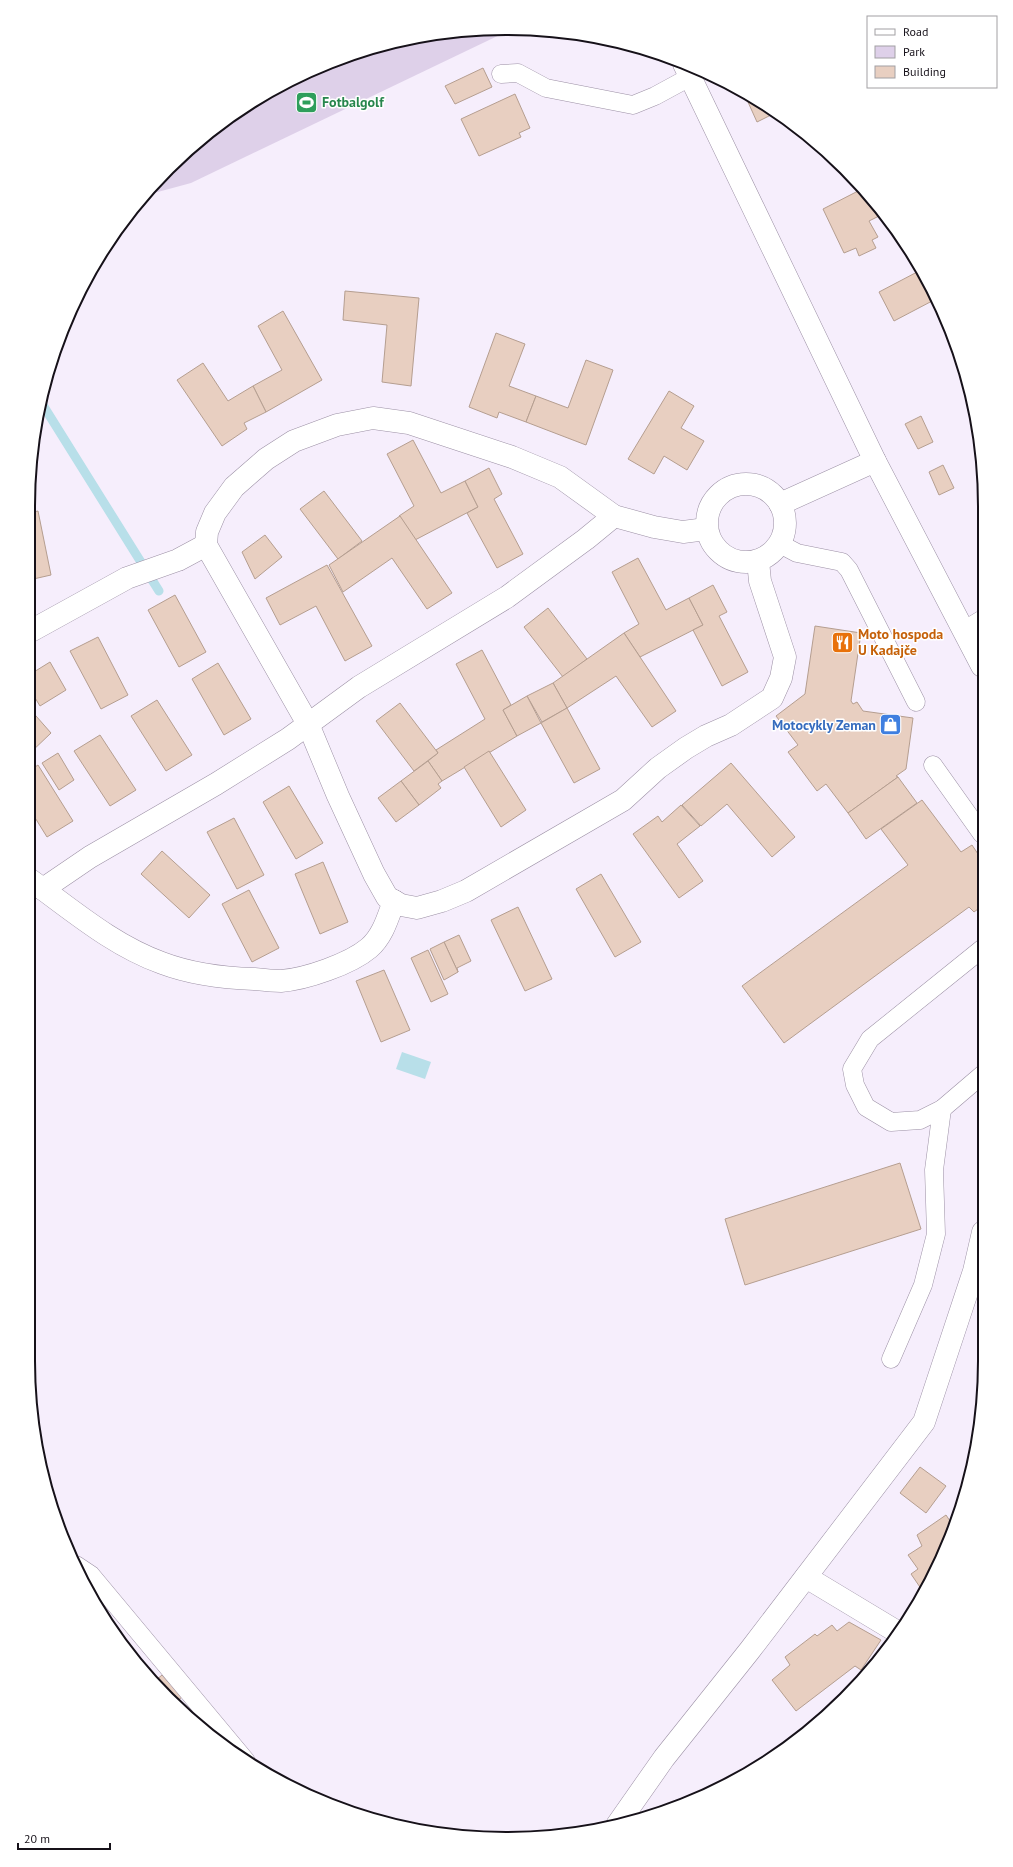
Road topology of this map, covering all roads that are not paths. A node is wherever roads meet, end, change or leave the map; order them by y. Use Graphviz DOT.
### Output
graph roads {
  1 [pos="687,71"];
  2 [pos="501,74"];
  3 [pos="875,461"];
  4 [pos="780,504"];
  5 [pos="614,516"];
  6 [pos="706,529"];
  7 [pos="780,544"];
  8 [pos="206,545"];
  9 [pos="758,561"];
  10 [pos="978,622"];
  11 [pos="35,629"];
  12 [pos="963,630"];
  13 [pos="978,658"];
  14 [pos="916,702"];
  15 [pos="308,724"];
  16 [pos="933,765"];
  17 [pos="978,828"];
  18 [pos="36,884"];
  19 [pos="394,901"];
  20 [pos="978,952"];
  21 [pos="978,1078"];
  22 [pos="942,1109"];
  23 [pos="978,1255"];
  24 [pos="891,1359"];
  25 [pos="85,1572"];
  26 [pos="806,1577"];
  27 [pos="894,1630"];
  28 [pos="231,1744"];
  29 [pos="623,1817"];
  1 -- 2 [label="lane"];
  1 -- 3 [label="street"];
  3 -- 4 [label="street"];
  3 -- 12 [label="street"];
  4 -- 6 [label="street"];
  4 -- 7 [label="street"];
  5 -- 6 [label="street"];
  5 -- 8 [label="street"];
  5 -- 15 [label="street"];
  6 -- 9 [label="street"];
  7 -- 9 [label="street"];
  7 -- 14 [label="lane"];
  8 -- 11 [label="street"];
  8 -- 15 [label="street"];
  9 -- 19 [label="street"];
  10 -- 12 [label="lane"];
  12 -- 13 [label="street"];
  15 -- 18 [label="street"];
  15 -- 19 [label="street"];
  16 -- 17 [label="lane"];
  18 -- 19 [label="street"];
  20 -- 22 [label="lane"];
  21 -- 22 [label="lane"];
  22 -- 24 [label="lane"];
  23 -- 26 [label="street"];
  25 -- 28 [label="lane"];
  26 -- 27 [label="street"];
  26 -- 29 [label="street"];
}
